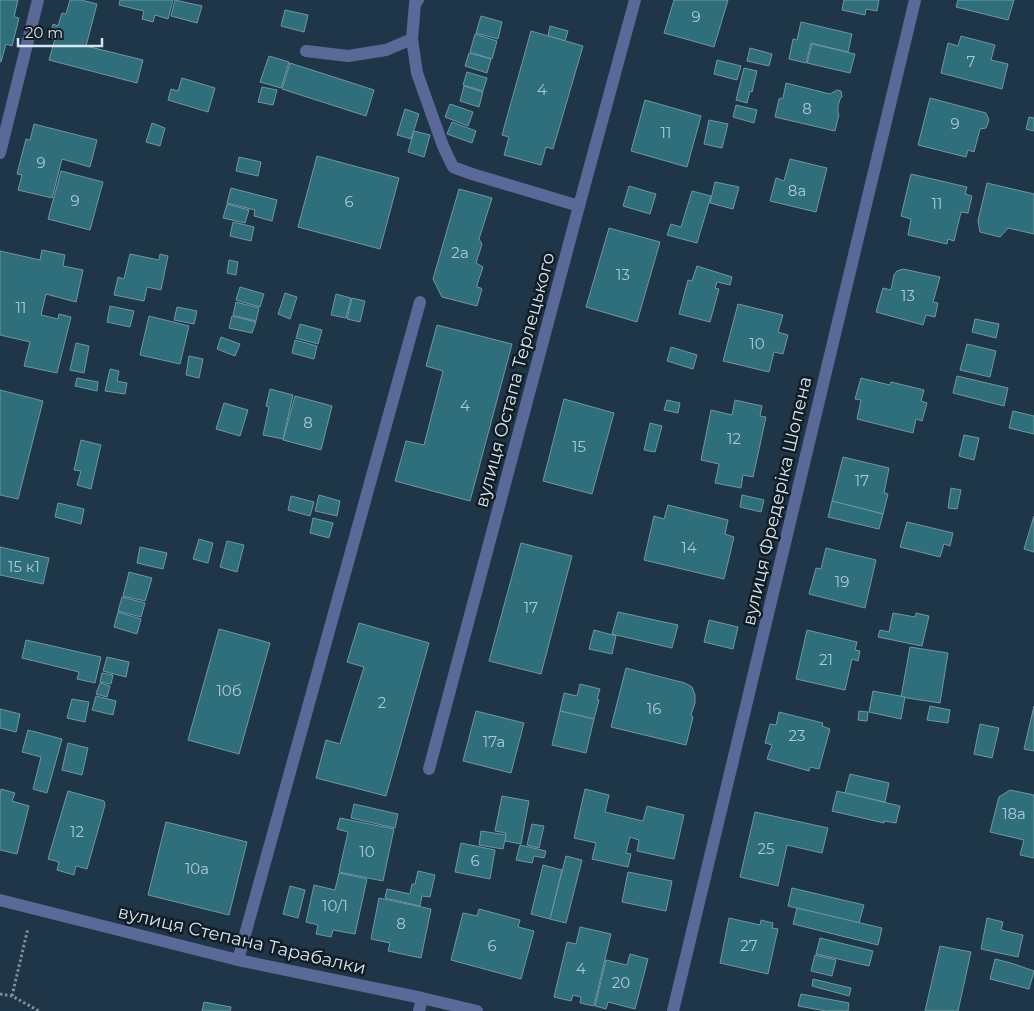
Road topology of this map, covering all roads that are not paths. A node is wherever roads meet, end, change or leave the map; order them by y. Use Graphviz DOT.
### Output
graph roads {
  1 [pos="38,0"];
  2 [pos="418,0"];
  3 [pos="635,0"];
  4 [pos="916,0"];
  5 [pos="412,39"];
  6 [pos="306,51"];
  7 [pos="0,154"];
  8 [pos="579,206"];
  9 [pos="420,302"];
  10 [pos="429,769"];
  11 [pos="0,900"];
  12 [pos="238,960"];
  13 [pos="422,998"];
  14 [pos="419,1011"];
  15 [pos="477,1011"];
  16 [pos="673,1011"];
  1 -- 7 [label="street"];
  2 -- 5 [label="street"];
  3 -- 8 [label="street, вулиця Остапа Терлецького"];
  4 -- 16 [label="street, вулиця Фредеріка Шопена"];
  5 -- 6 [label="street"];
  5 -- 8 [label="street"];
  8 -- 10 [label="street, вулиця Остапа Терлецького"];
  9 -- 12 [label="street"];
  11 -- 12 [label="street, вулиця Степана Тарабалки"];
  12 -- 13 [label="street, вулиця Степана Тарабалки"];
  13 -- 14 [label="street"];
  13 -- 15 [label="street, вулиця Степана Тарабалки"];
}
